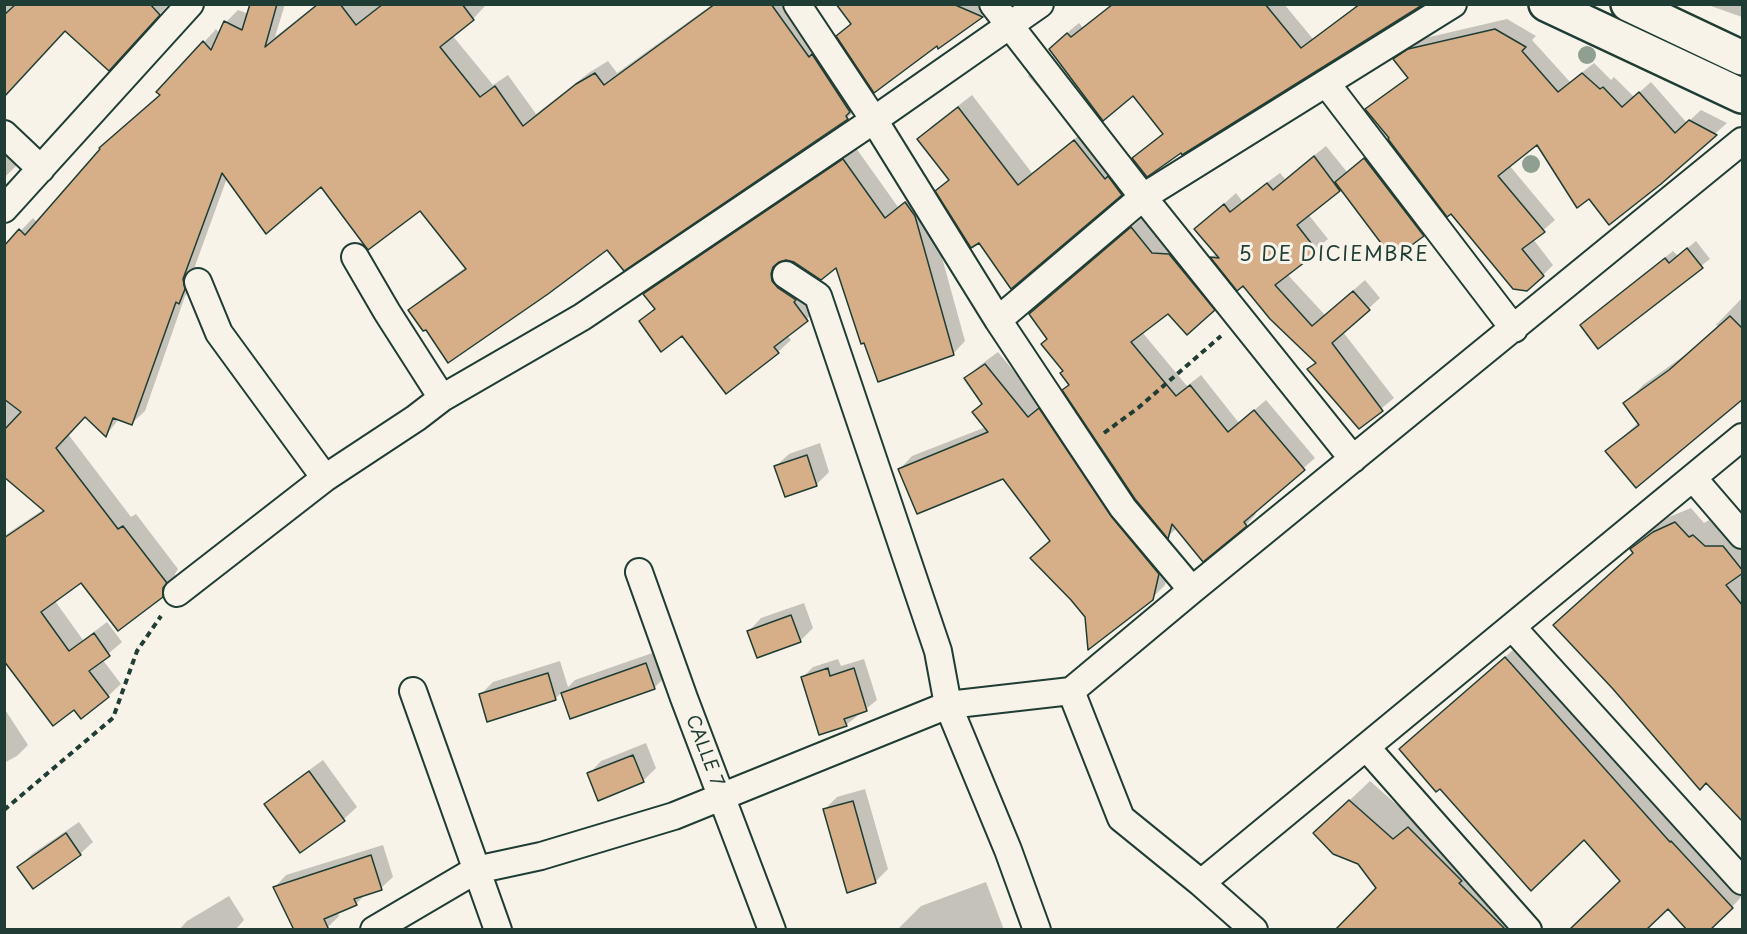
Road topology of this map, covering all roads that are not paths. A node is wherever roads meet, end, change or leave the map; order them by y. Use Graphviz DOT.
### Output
graph roads {
  1 [pos="190,4"];
  2 [pos="797,4"];
  3 [pos="993,4"];
  4 [pos="1040,4"];
  5 [pos="1453,4"];
  6 [pos="1546,4"];
  7 [pos="1628,4"];
  8 [pos="1011,25"];
  9 [pos="1743,58"];
  10 [pos="1326,83"];
  11 [pos="1743,96"];
  12 [pos="874,120"];
  13 [pos="4,134"];
  14 [pos="1743,141"];
  15 [pos="41,169"];
  16 [pos="1143,197"];
  17 [pos="4,208"];
  18 [pos="356,257"];
  19 [pos="786,275"];
  20 [pos="198,282"];
  21 [pos="998,320"];
  22 [pos="1514,329"];
  23 [pos="442,398"];
  24 [pos="1743,437"];
  25 [pos="1353,459"];
  26 [pos="325,478"];
  27 [pos="1693,478"];
  28 [pos="1743,535"];
  29 [pos="639,572"];
  30 [pos="1192,590"];
  31 [pos="177,593"];
  32 [pos="1512,627"];
  33 [pos="413,691"];
  34 [pos="1071,691"];
  35 [pos="948,705"];
  36 [pos="1366,747"];
  37 [pos="721,797"];
  38 [pos="476,870"];
  39 [pos="1743,881"];
  40 [pos="1201,883"];
  41 [pos="374,930"];
  42 [pos="498,930"];
  43 [pos="772,930"];
  44 [pos="1037,930"];
  45 [pos="1254,930"];
  46 [pos="1528,930"];
  1 -- 15 [label="street"];
  2 -- 12 [label="street"];
  3 -- 8 [label="street"];
  4 -- 8 [label="street"];
  5 -- 10 [label="street"];
  6 -- 11 [label="street"];
  7 -- 9 [label="street"];
  8 -- 12 [label="street"];
  8 -- 16 [label="street"];
  10 -- 16 [label="street"];
  10 -- 22 [label="street"];
  12 -- 21 [label="street"];
  12 -- 23 [label="street"];
  13 -- 15 [label="street"];
  14 -- 22 [label="street"];
  15 -- 17 [label="street"];
  16 -- 21 [label="street"];
  16 -- 25 [label="street"];
  18 -- 23 [label="street"];
  19 -- 35 [label="street"];
  20 -- 26 [label="street"];
  21 -- 30 [label="street"];
  22 -- 25 [label="street"];
  23 -- 26 [label="street"];
  24 -- 27 [label="street"];
  25 -- 30 [label="street"];
  26 -- 31 [label="street"];
  27 -- 28 [label="street"];
  27 -- 32 [label="street"];
  29 -- 37 [label="street, CALLE 7"];
  30 -- 34 [label="street"];
  32 -- 36 [label="street"];
  32 -- 39 [label="street"];
  33 -- 38 [label="street"];
  34 -- 35 [label="street"];
  34 -- 40 [label="street"];
  35 -- 37 [label="street"];
  35 -- 44 [label="street"];
  36 -- 40 [label="street"];
  36 -- 46 [label="street"];
  37 -- 38 [label="street"];
  37 -- 43 [label="street, CALLE 7"];
  38 -- 41 [label="street"];
  38 -- 42 [label="street"];
  40 -- 45 [label="street"];
}
